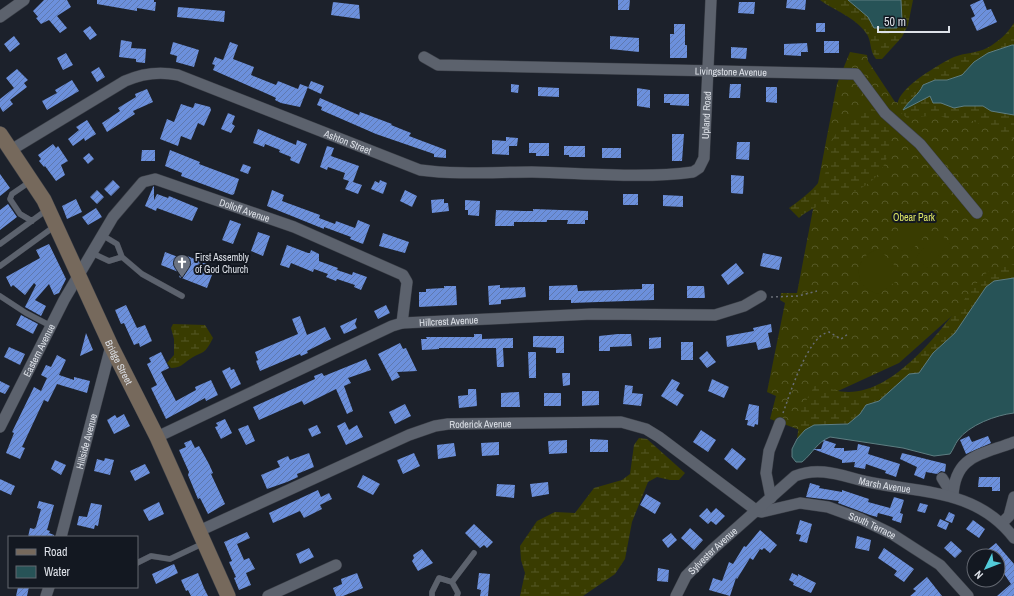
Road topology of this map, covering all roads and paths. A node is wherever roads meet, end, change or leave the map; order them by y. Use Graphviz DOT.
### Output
graph roads {
  1 [pos="24,0"];
  2 [pos="711,0"];
  3 [pos="0,17"];
  4 [pos="424,57"];
  5 [pos="708,70"];
  6 [pos="0,134"];
  7 [pos="11,150"];
  8 [pos="704,158"];
  9 [pos="31,181"];
  10 [pos="48,209"];
  11 [pos="977,213"];
  12 [pos="32,221"];
  13 [pos="56,225"];
  14 [pos="102,235"];
  15 [pos="0,244"];
  16 [pos="92,253"];
  17 [pos="122,257"];
  18 [pos="0,266"];
  19 [pos="79,275"];
  20 [pos="817,291"];
  21 [pos="0,296"];
  22 [pos="182,296"];
  23 [pos="761,296"];
  24 [pos="402,323"];
  25 [pos="51,326"];
  26 [pos="848,334"];
  27 [pos="111,346"];
  28 [pos="780,423"];
  29 [pos="0,427"];
  30 [pos="157,437"];
  31 [pos="1014,442"];
  32 [pos="942,478"];
  33 [pos="953,496"];
  34 [pos="1014,497"];
  35 [pos="771,498"];
  36 [pos="757,511"];
  37 [pos="1002,523"];
  38 [pos="61,536"];
  39 [pos="202,537"];
  40 [pos="1014,538"];
  41 [pos="474,553"];
  42 [pos="138,562"];
  43 [pos="336,565"];
  44 [pos="452,582"];
  45 [pos="228,596"];
  46 [pos="268,596"];
  47 [pos="432,596"];
  48 [pos="457,596"];
  49 [pos="676,596"];
  50 [pos="968,596"];
  1 -- 3 [label="street"];
  2 -- 5 [label="street, Upland Road"];
  4 -- 5 [label="street, Livingstone Avenue"];
  5 -- 8 [label="street, Upland Road"];
  5 -- 11 [label="street, Livingstone Avenue"];
  6 -- 7 [label="main road, Bridge Street"];
  7 -- 8 [label="street, Ashton Street"];
  7 -- 9 [label="main road, Bridge Street"];
  9 -- 10 [label="main road, Bridge Street"];
  9 -- 12 [label="lane"];
  10 -- 12 [label="lane"];
  10 -- 13 [label="main road, Bridge Street"];
  12 -- 15 [label="lane"];
  13 -- 18 [label="lane"];
  13 -- 19 [label="main road, Bridge Street"];
  14 -- 16 [label="street, Dolloff Avenue"];
  14 -- 17 [label="lane"];
  14 -- 24 [label="street, Dolloff Avenue"];
  16 -- 17 [label="lane"];
  16 -- 19 [label="street, Dolloff Avenue"];
  17 -- 22 [label="lane"];
  19 -- 25 [label="street, Eastern Avenue"];
  19 -- 27 [label="main road, Bridge Street"];
  20 -- 23 [label="path"];
  21 -- 25 [label="lane"];
  23 -- 24 [label="street, Hillcrest Avenue"];
  24 -- 30 [label="street, Hillcrest Avenue"];
  25 -- 29 [label="street, Eastern Avenue"];
  26 -- 28 [label="path"];
  27 -- 30 [label="main road, Bridge Street"];
  27 -- 38 [label="street, Hillside Avenue"];
  28 -- 35 [label="street"];
  30 -- 39 [label="main road, Bridge Street"];
  31 -- 33 [label="street"];
  32 -- 33 [label="street"];
  33 -- 35 [label="street, Marsh Avenue"];
  33 -- 37 [label="street, Marsh Avenue"];
  34 -- 37 [label="street"];
  35 -- 36 [label="street, Marsh Avenue"];
  36 -- 39 [label="street, Roderick Avenue"];
  36 -- 49 [label="street, Sylvester Avenue"];
  36 -- 50 [label="street, South Terrace"];
  37 -- 40 [label="street, Marsh Avenue"];
  39 -- 42 [label="lane"];
  39 -- 45 [label="main road, Bridge Street"];
  41 -- 44 [label="lane"];
  43 -- 46 [label="street"];
  44 -- 47 [label="lane"];
  44 -- 48 [label="lane"];
}
